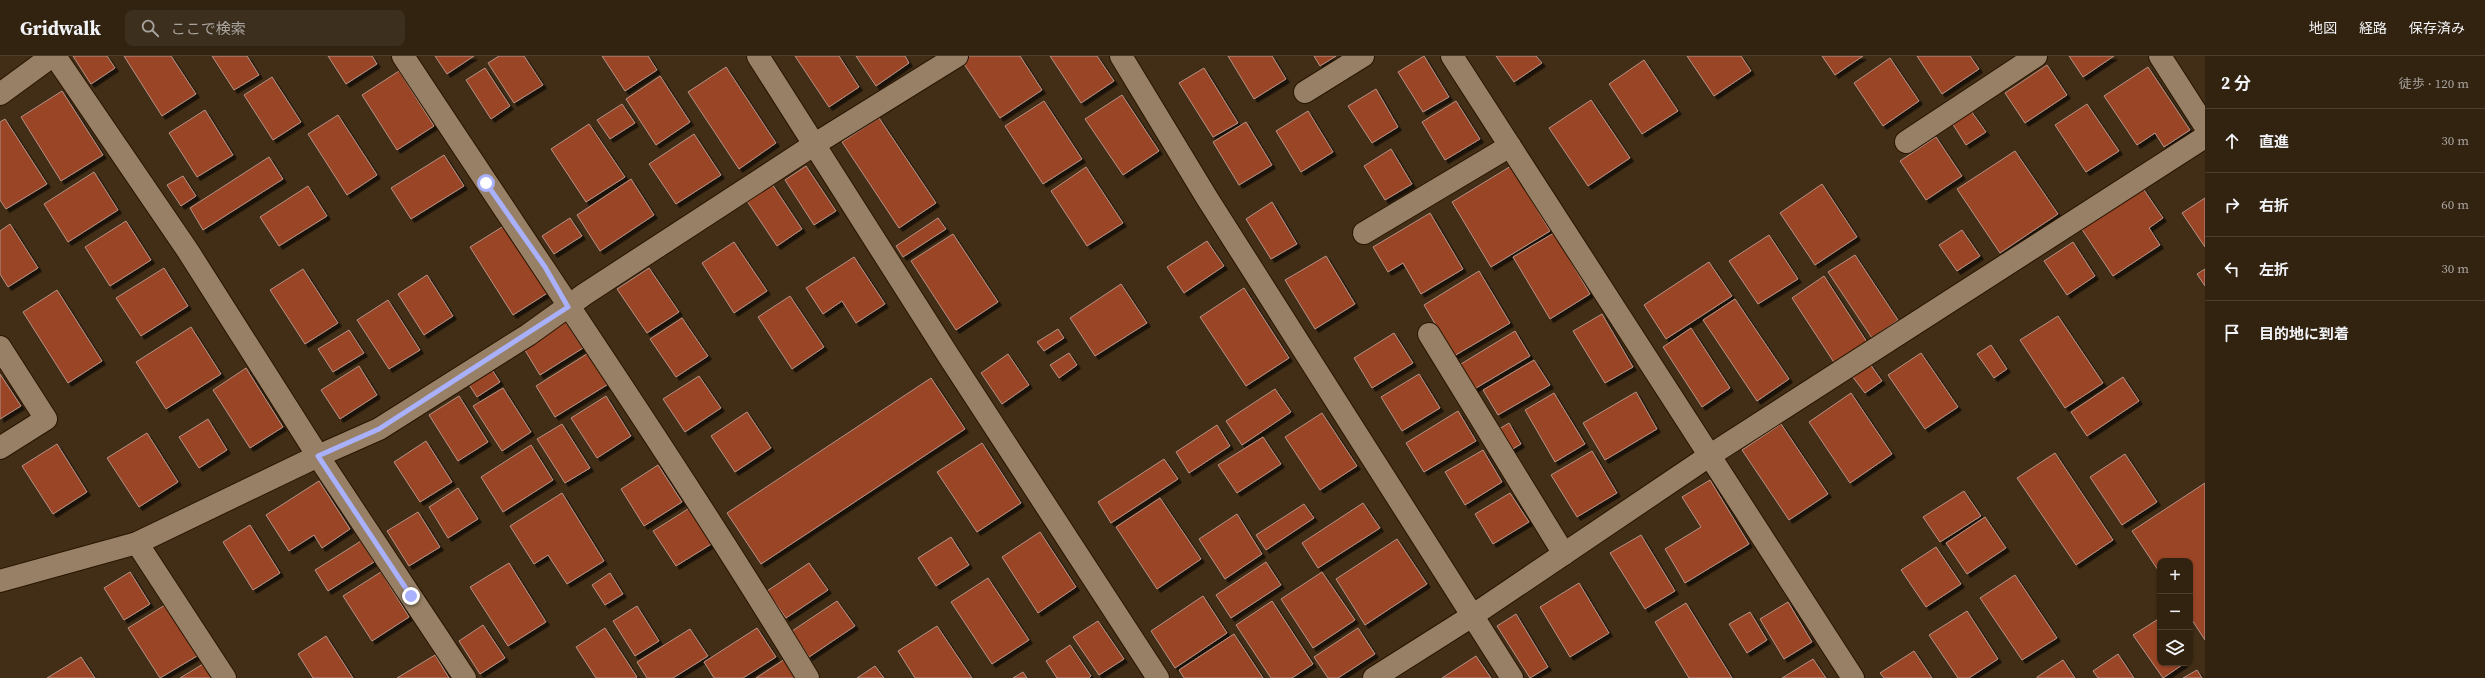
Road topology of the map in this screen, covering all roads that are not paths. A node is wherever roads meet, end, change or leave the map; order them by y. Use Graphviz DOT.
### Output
graph roads {
  1 [pos="52,56"];
  2 [pos="55,56"];
  3 [pos="403,56"];
  4 [pos="758,56"];
  5 [pos="957,56"];
  6 [pos="1121,56"];
  7 [pos="1363,56"];
  8 [pos="1452,56"];
  9 [pos="2036,56"];
  10 [pos="2160,56"];
  11 [pos="1304,92"];
  12 [pos="0,94"];
  13 [pos="2205,126"];
  14 [pos="2205,137"];
  15 [pos="1906,142"];
  16 [pos="815,144"];
  17 [pos="1510,146"];
  18 [pos="1364,233"];
  19 [pos="568,307"];
  20 [pos="1429,334"];
  21 [pos="0,347"];
  22 [pos="0,448"];
  23 [pos="318,456"];
  24 [pos="1708,456"];
  25 [pos="137,543"];
  26 [pos="1564,554"];
  27 [pos="0,581"];
  28 [pos="1472,616"];
  29 [pos="225,678"];
  30 [pos="465,678"];
  31 [pos="808,678"];
  32 [pos="1158,678"];
  33 [pos="1374,678"];
  34 [pos="1512,678"];
  35 [pos="1853,678"];
  1 -- 12 [label="street"];
  2 -- 23 [label="street"];
  3 -- 19 [label="street"];
  4 -- 16 [label="street"];
  5 -- 16 [label="street"];
  6 -- 28 [label="street"];
  7 -- 11 [label="street"];
  8 -- 17 [label="street"];
  9 -- 15 [label="street"];
  10 -- 13 [label="street"];
  14 -- 24 [label="street"];
  16 -- 19 [label="street"];
  16 -- 32 [label="street"];
  17 -- 18 [label="street"];
  17 -- 24 [label="street"];
  19 -- 23 [label="street"];
  19 -- 31 [label="street"];
  20 -- 26 [label="street"];
  21 -- 22 [label="street"];
  23 -- 25 [label="street"];
  23 -- 30 [label="street"];
  24 -- 26 [label="street"];
  24 -- 35 [label="street"];
  25 -- 27 [label="street"];
  25 -- 29 [label="street"];
  26 -- 28 [label="street"];
  28 -- 33 [label="street"];
  28 -- 34 [label="street"];
}
